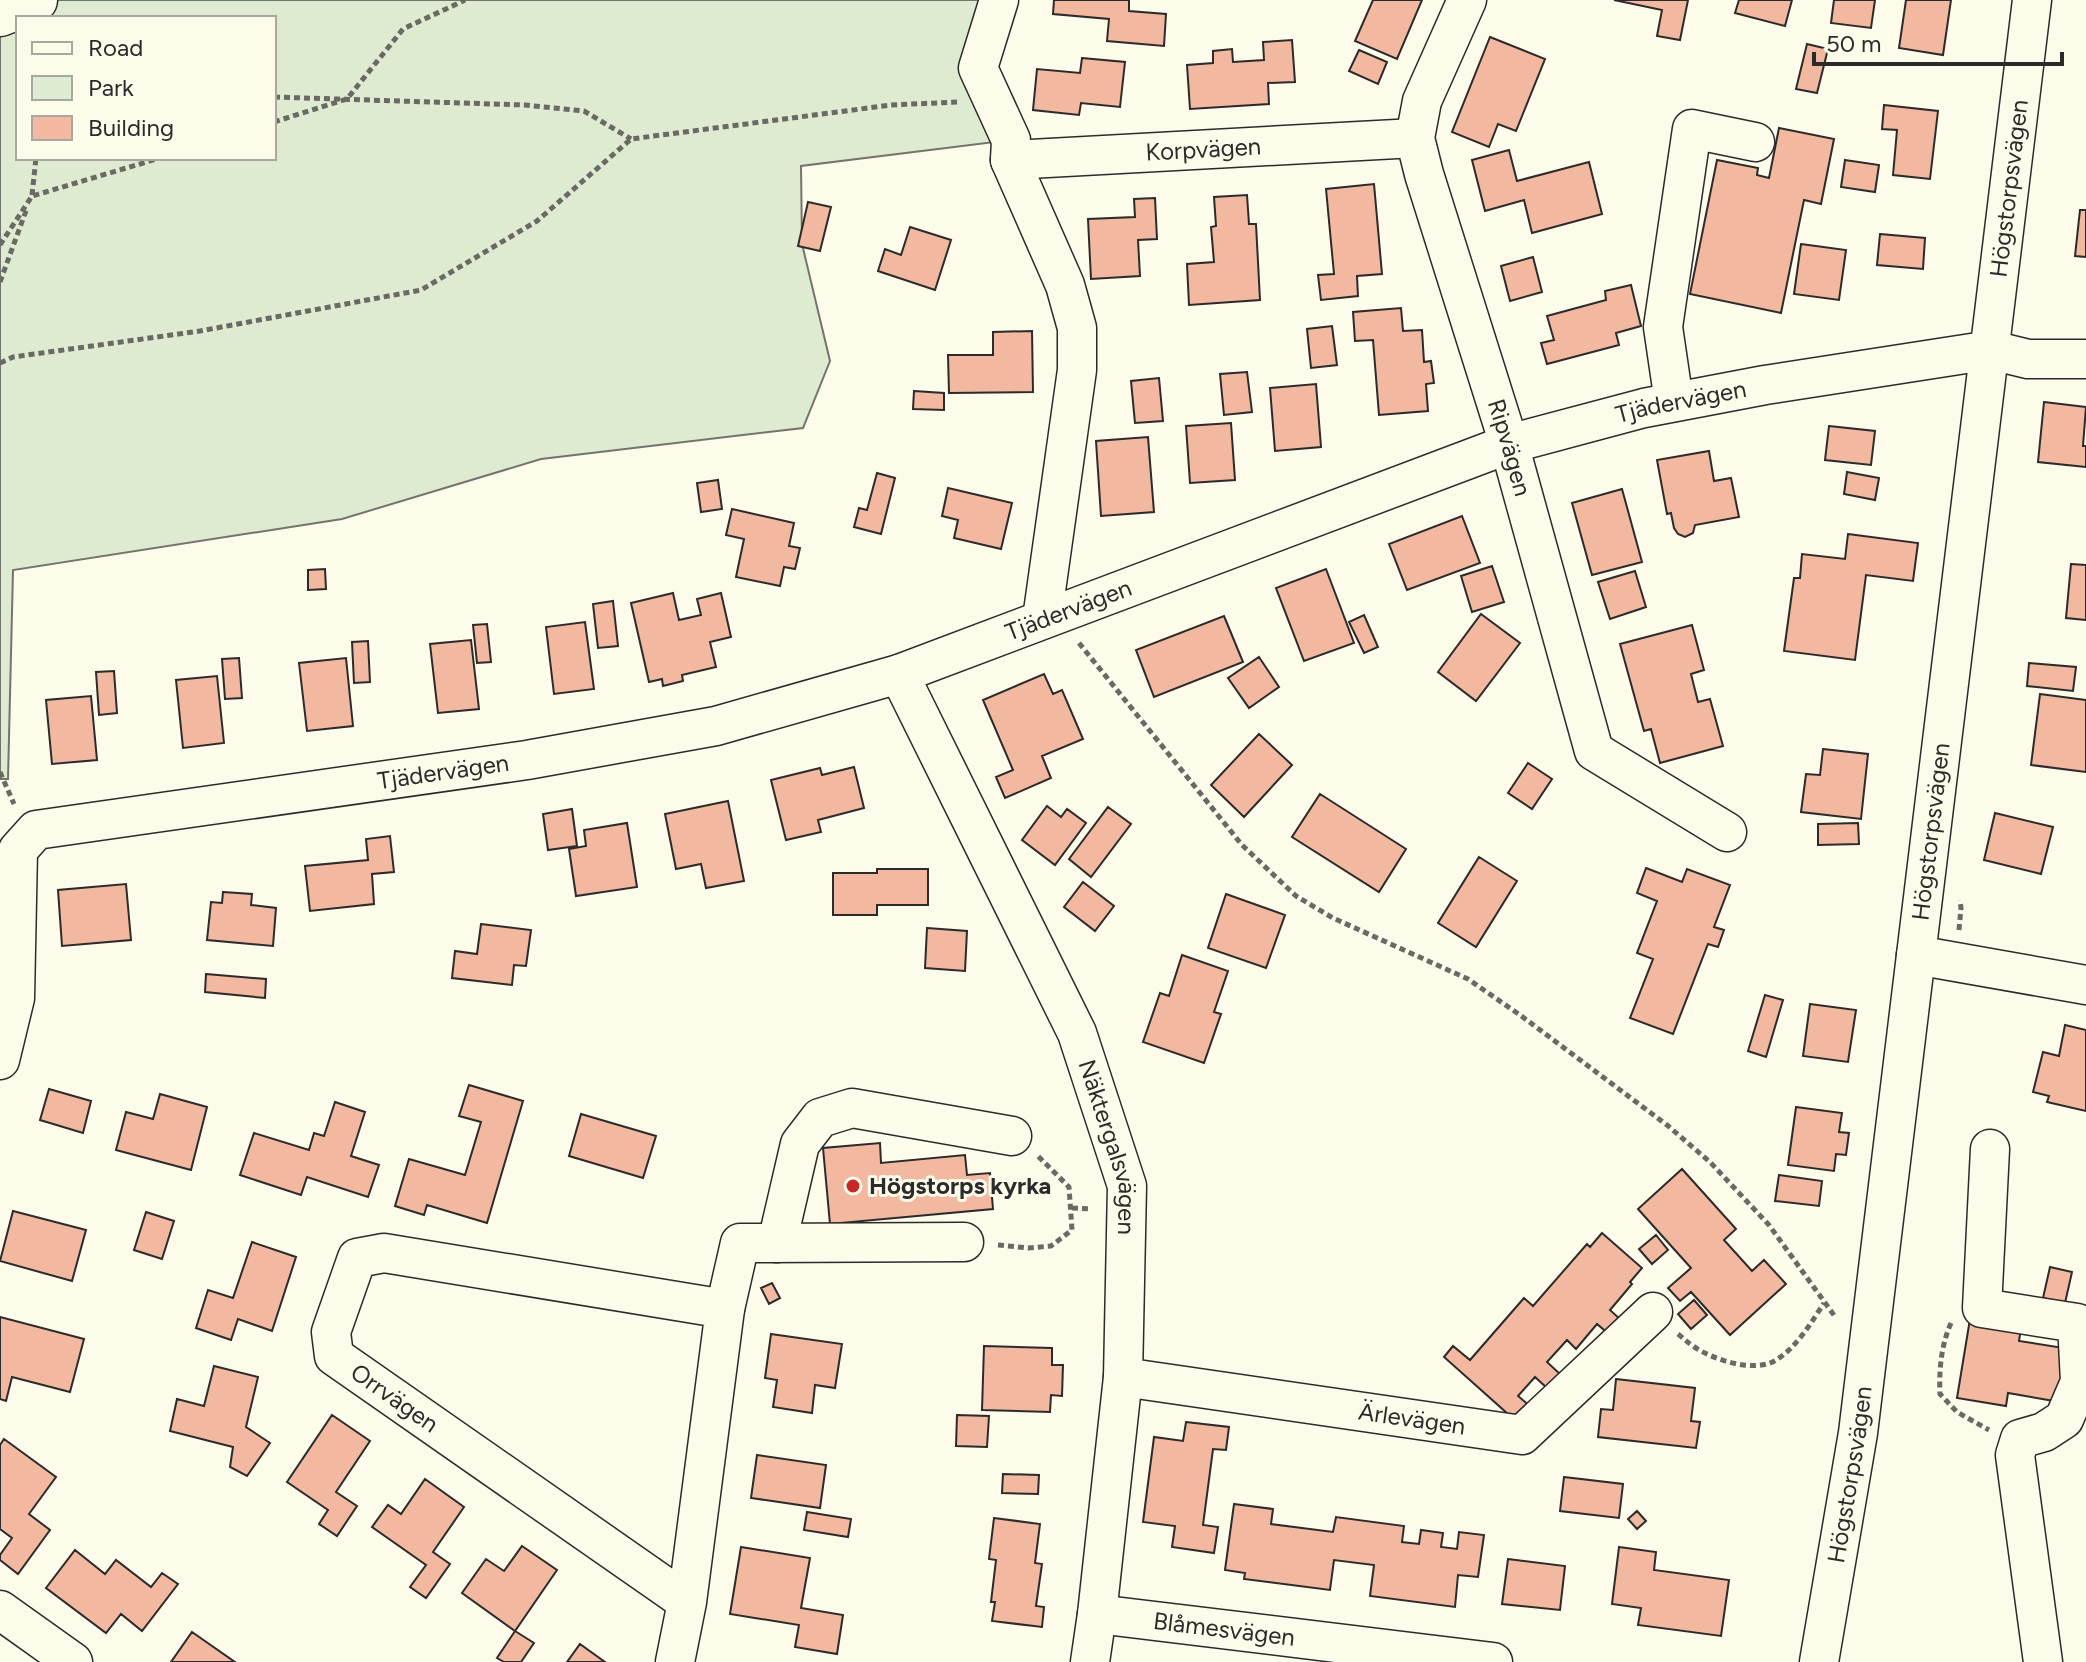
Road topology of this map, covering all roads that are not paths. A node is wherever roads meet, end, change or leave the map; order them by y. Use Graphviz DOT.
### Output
graph roads {
  1 [pos="35,0"];
  2 [pos="999,0"];
  3 [pos="1467,0"];
  4 [pos="2032,0"];
  5 [pos="0,14"];
  6 [pos="1415,138"];
  7 [pos="1755,142"];
  8 [pos="1011,150"];
  9 [pos="1991,350"];
  10 [pos="2086,359"];
  11 [pos="1674,402"];
  12 [pos="1509,444"];
  13 [pos="1049,616"];
  14 [pos="899,674"];
  15 [pos="1727,832"];
  16 [pos="1916,955"];
  17 [pos="2086,985"];
  18 [pos="0,1060"];
  19 [pos="1012,1136"];
  20 [pos="1990,1149"];
  21 [pos="964,1242"];
  22 [pos="777,1243"];
  23 [pos="725,1309"];
  24 [pos="1653,1312"];
  25 [pos="1123,1377"];
  26 [pos="687,1602"];
  27 [pos="0,1610"];
  28 [pos="1097,1614"];
  29 [pos="73,1662"];
  30 [pos="675,1662"];
  31 [pos="1090,1662"];
  32 [pos="1493,1662"];
  33 [pos="1819,1662"];
  34 [pos="2043,1662"];
  1 -- 5 [label="main road"];
  2 -- 8 [label="street"];
  3 -- 6 [label="street, Ripvägen"];
  4 -- 9 [label="street, Högstorpsvägen"];
  6 -- 8 [label="street, Korpvägen"];
  6 -- 12 [label="street, Ripvägen"];
  7 -- 11 [label="street"];
  8 -- 13 [label="street"];
  9 -- 10 [label="street, Tjädervägen"];
  9 -- 11 [label="street, Tjädervägen"];
  9 -- 16 [label="street, Högstorpsvägen"];
  11 -- 12 [label="street, Tjädervägen"];
  12 -- 13 [label="street, Tjädervägen"];
  12 -- 15 [label="street, Ripvägen"];
  13 -- 14 [label="street, Tjädervägen"];
  14 -- 18 [label="street, Tjädervägen"];
  14 -- 25 [label="street, Näktergalsvägen"];
  16 -- 17 [label="street"];
  16 -- 33 [label="street, Högstorpsvägen"];
  19 -- 22 [label="street"];
  20 -- 34 [label="street"];
  21 -- 22 [label="street"];
  22 -- 23 [label="street"];
  23 -- 26 [label="street"];
  23 -- 26 [label="street, Orrvägen"];
  24 -- 25 [label="street, Ärlevägen"];
  25 -- 28 [label="street, Näktergalsvägen"];
  26 -- 30 [label="street"];
  27 -- 29 [label="street"];
  28 -- 31 [label="street, Näktergalsvägen"];
  28 -- 32 [label="street, Blåmesvägen"];
}
